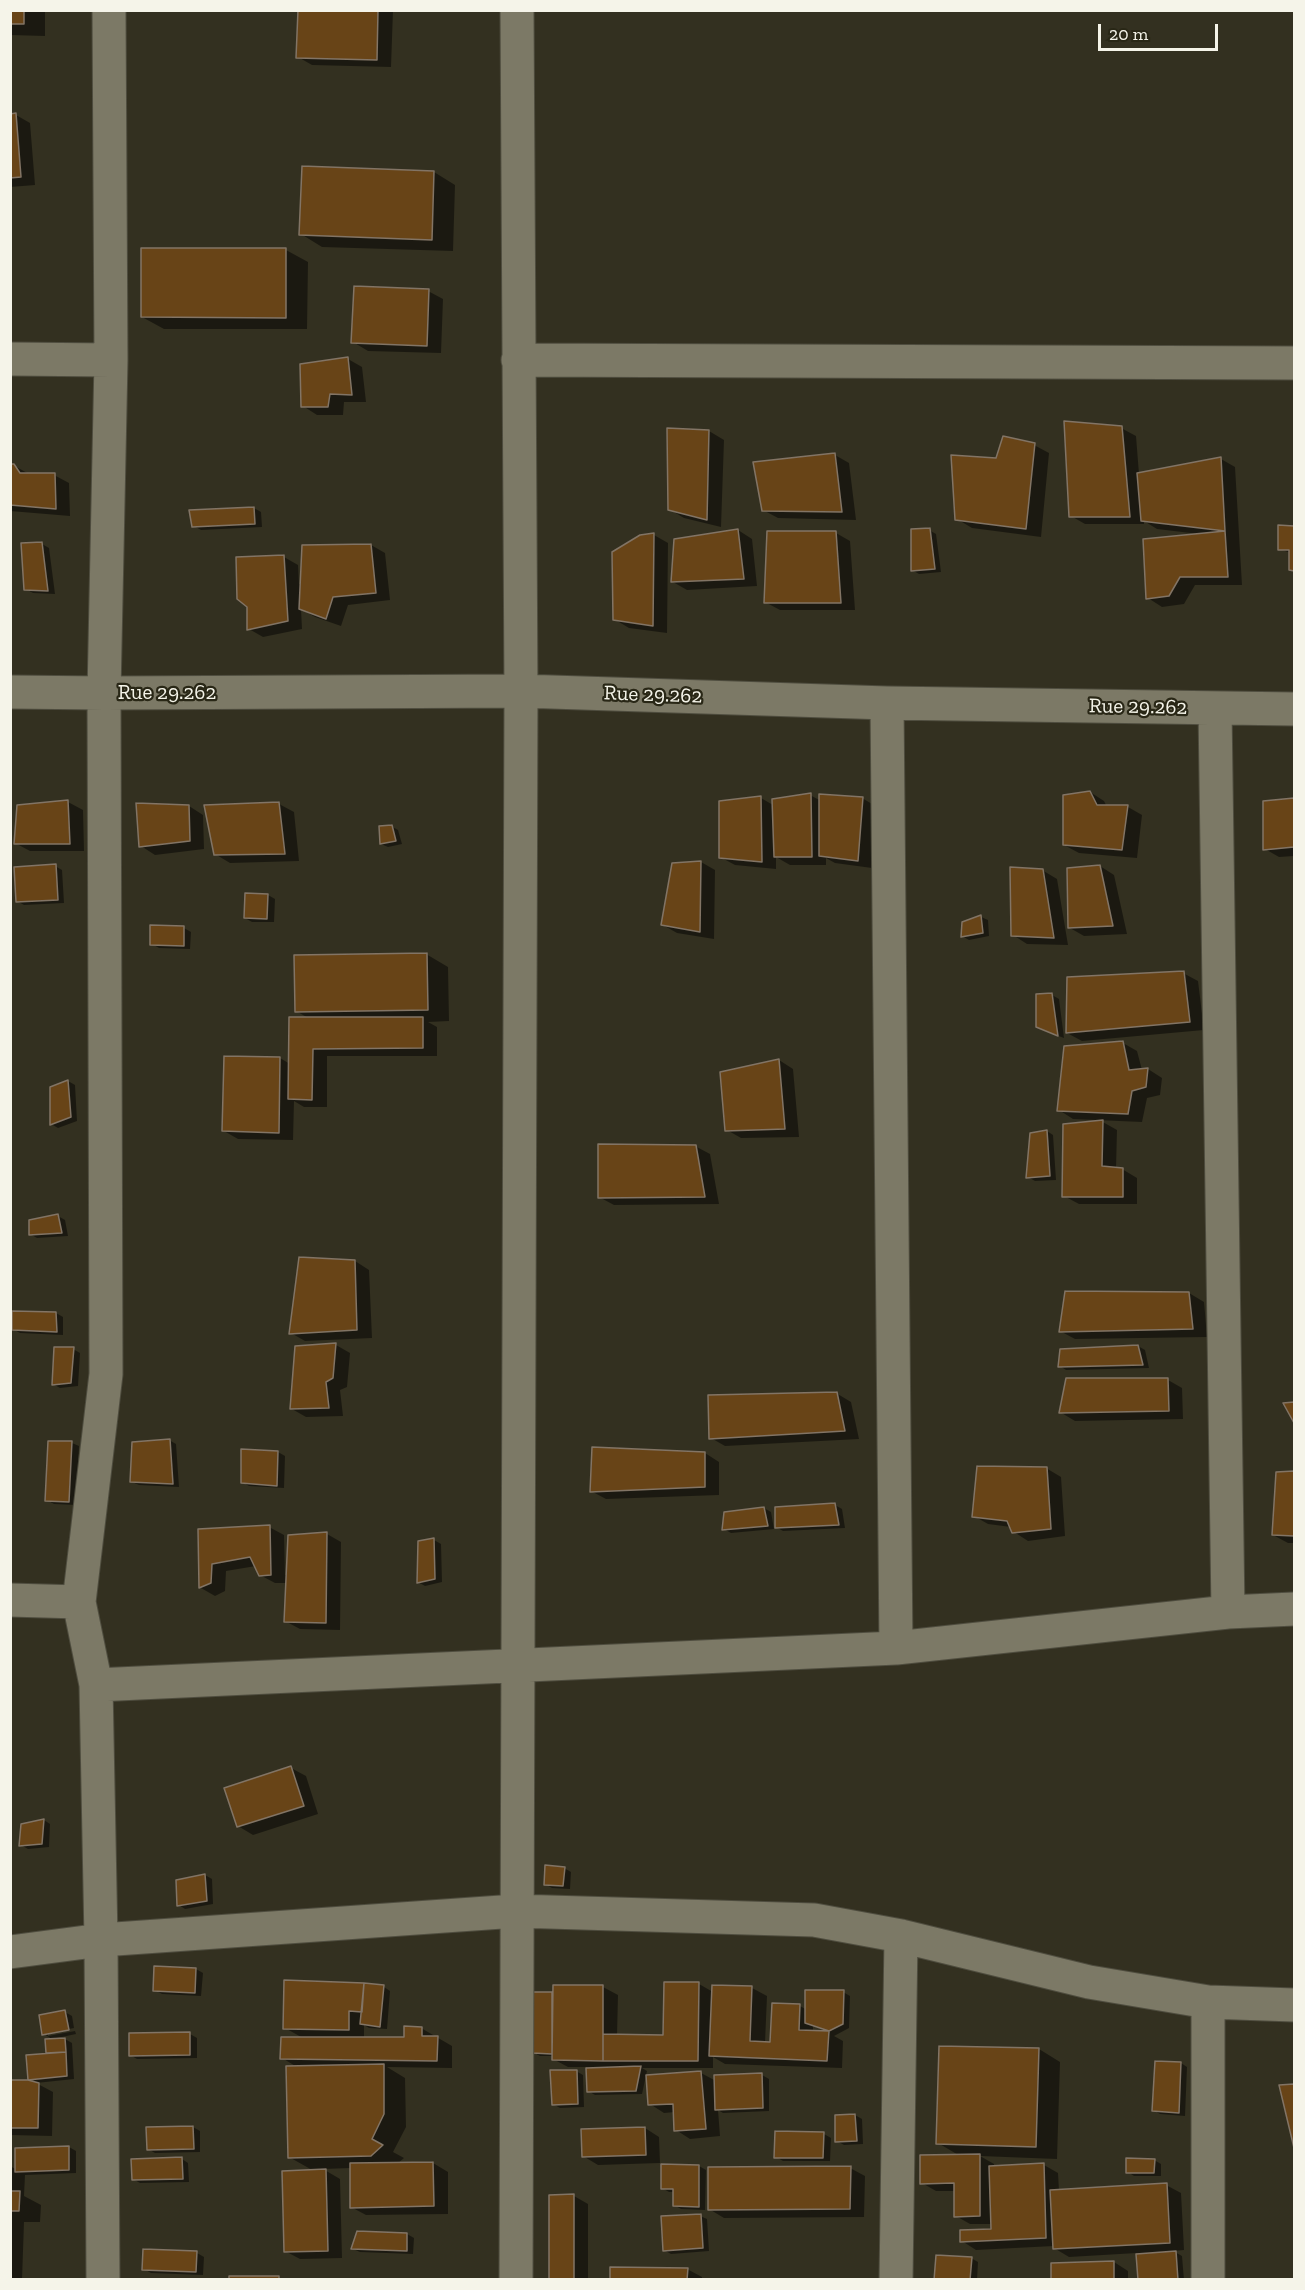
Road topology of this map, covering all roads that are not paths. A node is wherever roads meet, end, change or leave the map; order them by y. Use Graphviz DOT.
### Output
graph roads {
  1 [pos="109,10"];
  2 [pos="517,10"];
  3 [pos="10,359"];
  4 [pos="111,360"];
  5 [pos="518,360"];
  6 [pos="1294,363"];
  7 [pos="521,691"];
  8 [pos="10,692"];
  9 [pos="104,693"];
  10 [pos="887,703"];
  11 [pos="1215,708"];
  12 [pos="1294,709"];
  13 [pos="10,1600"];
  14 [pos="79,1602"];
  15 [pos="1294,1609"];
  16 [pos="1227,1612"];
  17 [pos="896,1648"];
  18 [pos="518,1665"];
  19 [pos="96,1685"];
  20 [pos="516,1911"];
  21 [pos="902,1936"];
  22 [pos="101,1940"];
  23 [pos="10,1952"];
  24 [pos="1208,2002"];
  25 [pos="1294,2005"];
  26 [pos="103,2280"];
  27 [pos="516,2280"];
  28 [pos="896,2280"];
  29 [pos="1208,2280"];
  1 -- 4 [label="street"];
  2 -- 5 [label="street"];
  3 -- 4 [label="street"];
  4 -- 9 [label="street"];
  5 -- 6 [label="street"];
  5 -- 7 [label="street"];
  7 -- 9 [label="street, Rue 29.262"];
  7 -- 10 [label="street, Rue 29.262"];
  7 -- 18 [label="street"];
  8 -- 9 [label="street, Rue 29.262"];
  9 -- 14 [label="street"];
  10 -- 11 [label="street, Rue 29.262"];
  10 -- 17 [label="street"];
  11 -- 12 [label="street, Rue 29.262"];
  11 -- 16 [label="street"];
  13 -- 14 [label="street"];
  14 -- 19 [label="street"];
  15 -- 16 [label="street"];
  16 -- 17 [label="street"];
  17 -- 18 [label="street"];
  18 -- 19 [label="street"];
  18 -- 20 [label="street"];
  19 -- 22 [label="street"];
  20 -- 21 [label="street"];
  20 -- 22 [label="street"];
  20 -- 27 [label="street"];
  21 -- 24 [label="street"];
  21 -- 28 [label="street"];
  22 -- 23 [label="street"];
  22 -- 26 [label="street"];
  24 -- 25 [label="street"];
  24 -- 29 [label="street"];
}
